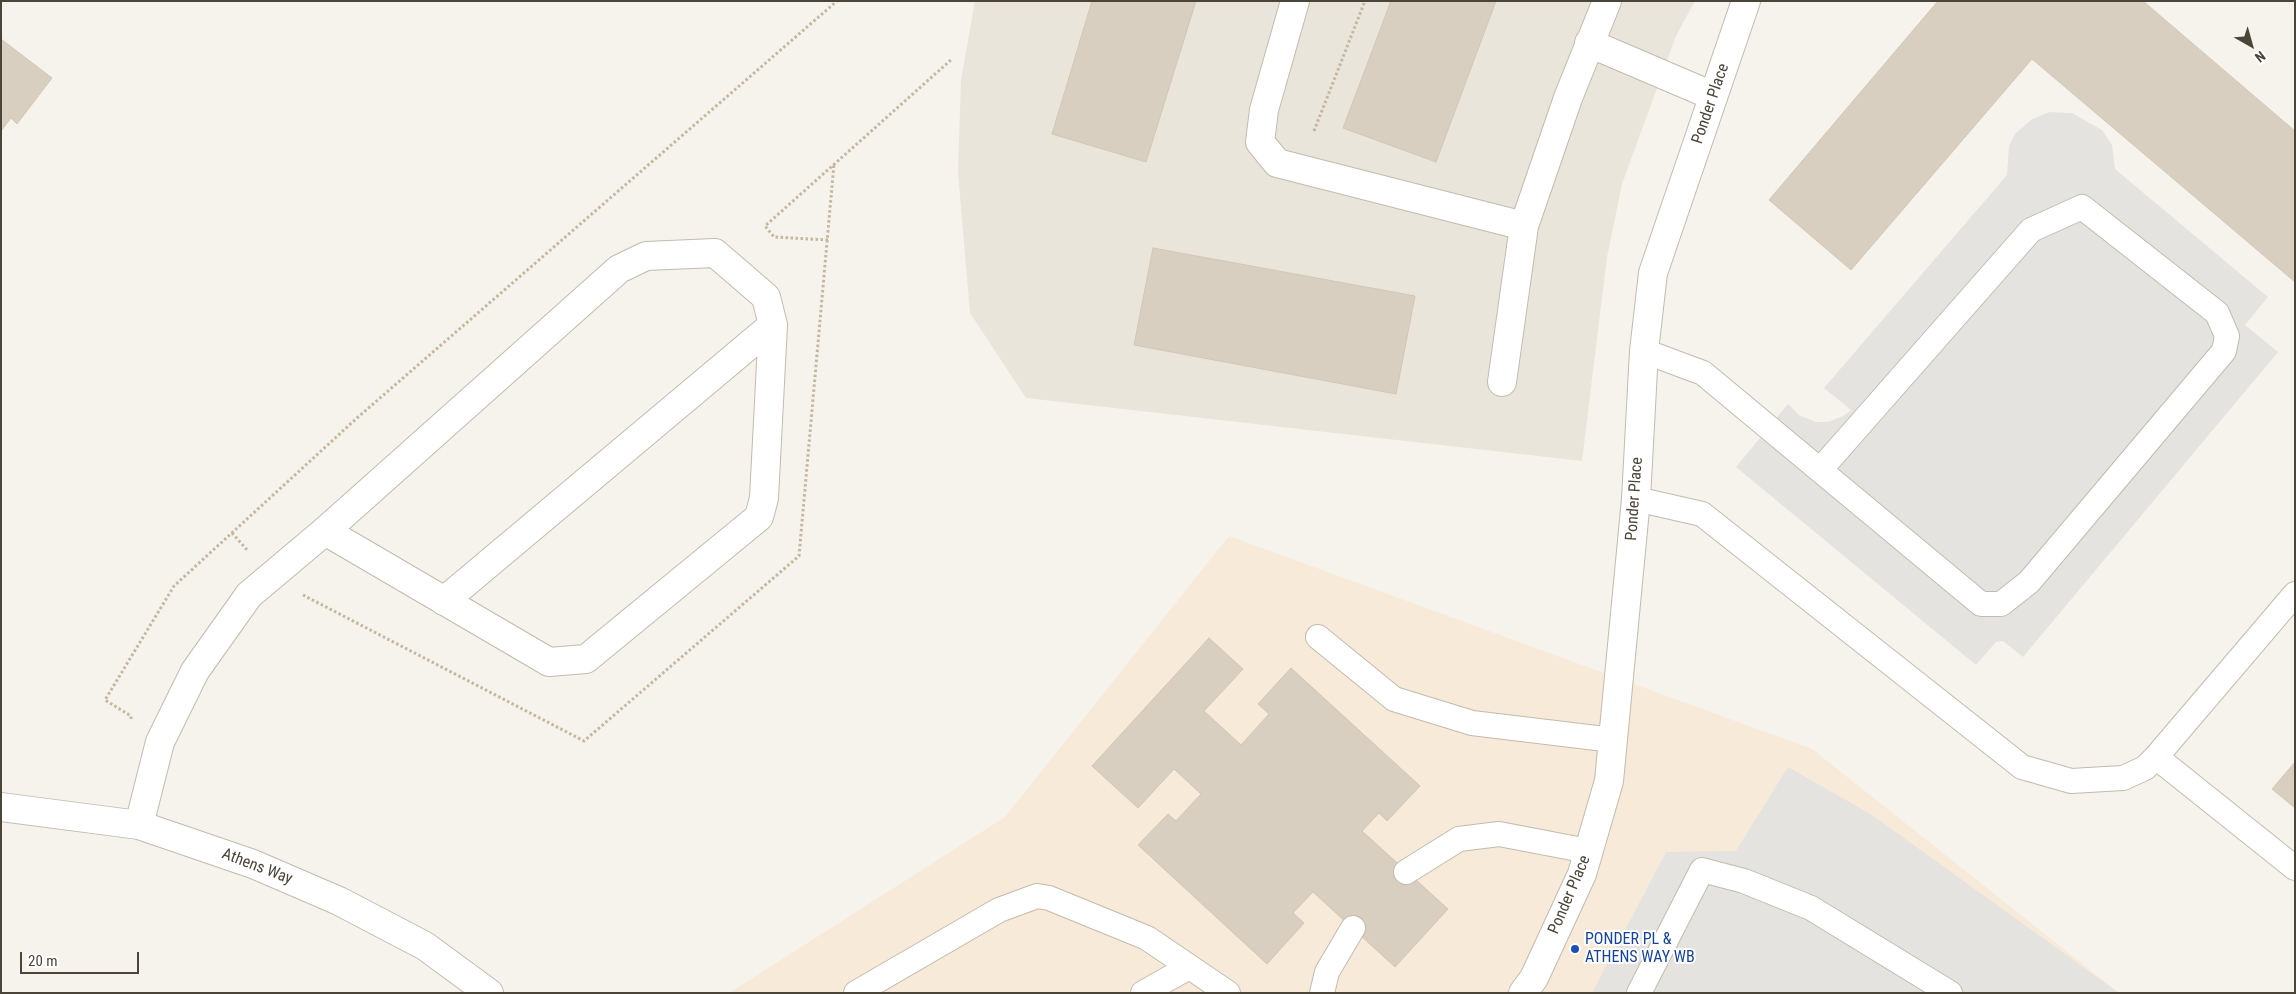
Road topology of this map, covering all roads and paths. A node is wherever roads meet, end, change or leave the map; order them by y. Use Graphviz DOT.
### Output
graph roads {
  1 [pos="837,1"];
  2 [pos="1295,1"];
  3 [pos="1366,1"];
  4 [pos="1607,1"];
  5 [pos="1746,1"];
  6 [pos="1589,44"];
  7 [pos="952,59"];
  8 [pos="1713,96"];
  9 [pos="1314,131"];
  10 [pos="834,164"];
  11 [pos="1524,226"];
  12 [pos="828,240"];
  13 [pos="772,325"];
  14 [pos="1644,351"];
  15 [pos="1502,382"];
  16 [pos="1820,470"];
  17 [pos="1636,499"];
  18 [pos="324,531"];
  19 [pos="232,533"];
  20 [pos="254,557"];
  21 [pos="300,593"];
  22 [pos="2295,594"];
  23 [pos="444,601"];
  24 [pos="1318,638"];
  25 [pos="129,725"];
  26 [pos="1613,740"];
  27 [pos="2156,757"];
  28 [pos="1,806"];
  29 [pos="139,825"];
  30 [pos="1588,851"];
  31 [pos="2295,868"];
  32 [pos="1406,872"];
  33 [pos="1353,928"];
  34 [pos="1190,967"];
  35 [pos="488,993"];
  36 [pos="856,993"];
  37 [pos="1143,993"];
  38 [pos="1228,993"];
  39 [pos="1322,993"];
  40 [pos="1523,993"];
  41 [pos="1639,993"];
  42 [pos="1950,993"];
  1 -- 19 [label="path"];
  2 -- 11 [label="street"];
  3 -- 9 [label="path"];
  4 -- 6 [label="street"];
  5 -- 8 [label="street, Ponder Place"];
  6 -- 8 [label="street"];
  6 -- 11 [label="street"];
  7 -- 10 [label="path"];
  8 -- 14 [label="street, Ponder Place"];
  10 -- 12 [label="path"];
  10 -- 12 [label="path"];
  11 -- 15 [label="street"];
  12 -- 21 [label="path"];
  13 -- 18 [label="street"];
  13 -- 23 [label="street"];
  13 -- 23 [label="street"];
  14 -- 16 [label="lane"];
  14 -- 17 [label="street, Ponder Place"];
  16 -- 16 [label="lane"];
  17 -- 26 [label="street, Ponder Place"];
  17 -- 27 [label="lane"];
  18 -- 23 [label="street"];
  18 -- 29 [label="street"];
  19 -- 20 [label="path"];
  19 -- 25 [label="path"];
  22 -- 27 [label="lane"];
  24 -- 26 [label="lane"];
  26 -- 30 [label="street, Ponder Place"];
  27 -- 31 [label="lane"];
  28 -- 29 [label="street, Athens Way"];
  29 -- 35 [label="street, Athens Way"];
  30 -- 32 [label="lane"];
  30 -- 40 [label="street, Ponder Place"];
  33 -- 39 [label="lane"];
  34 -- 36 [label="lane"];
  34 -- 37 [label="lane"];
  34 -- 38 [label="lane"];
  41 -- 42 [label="lane"];
}
